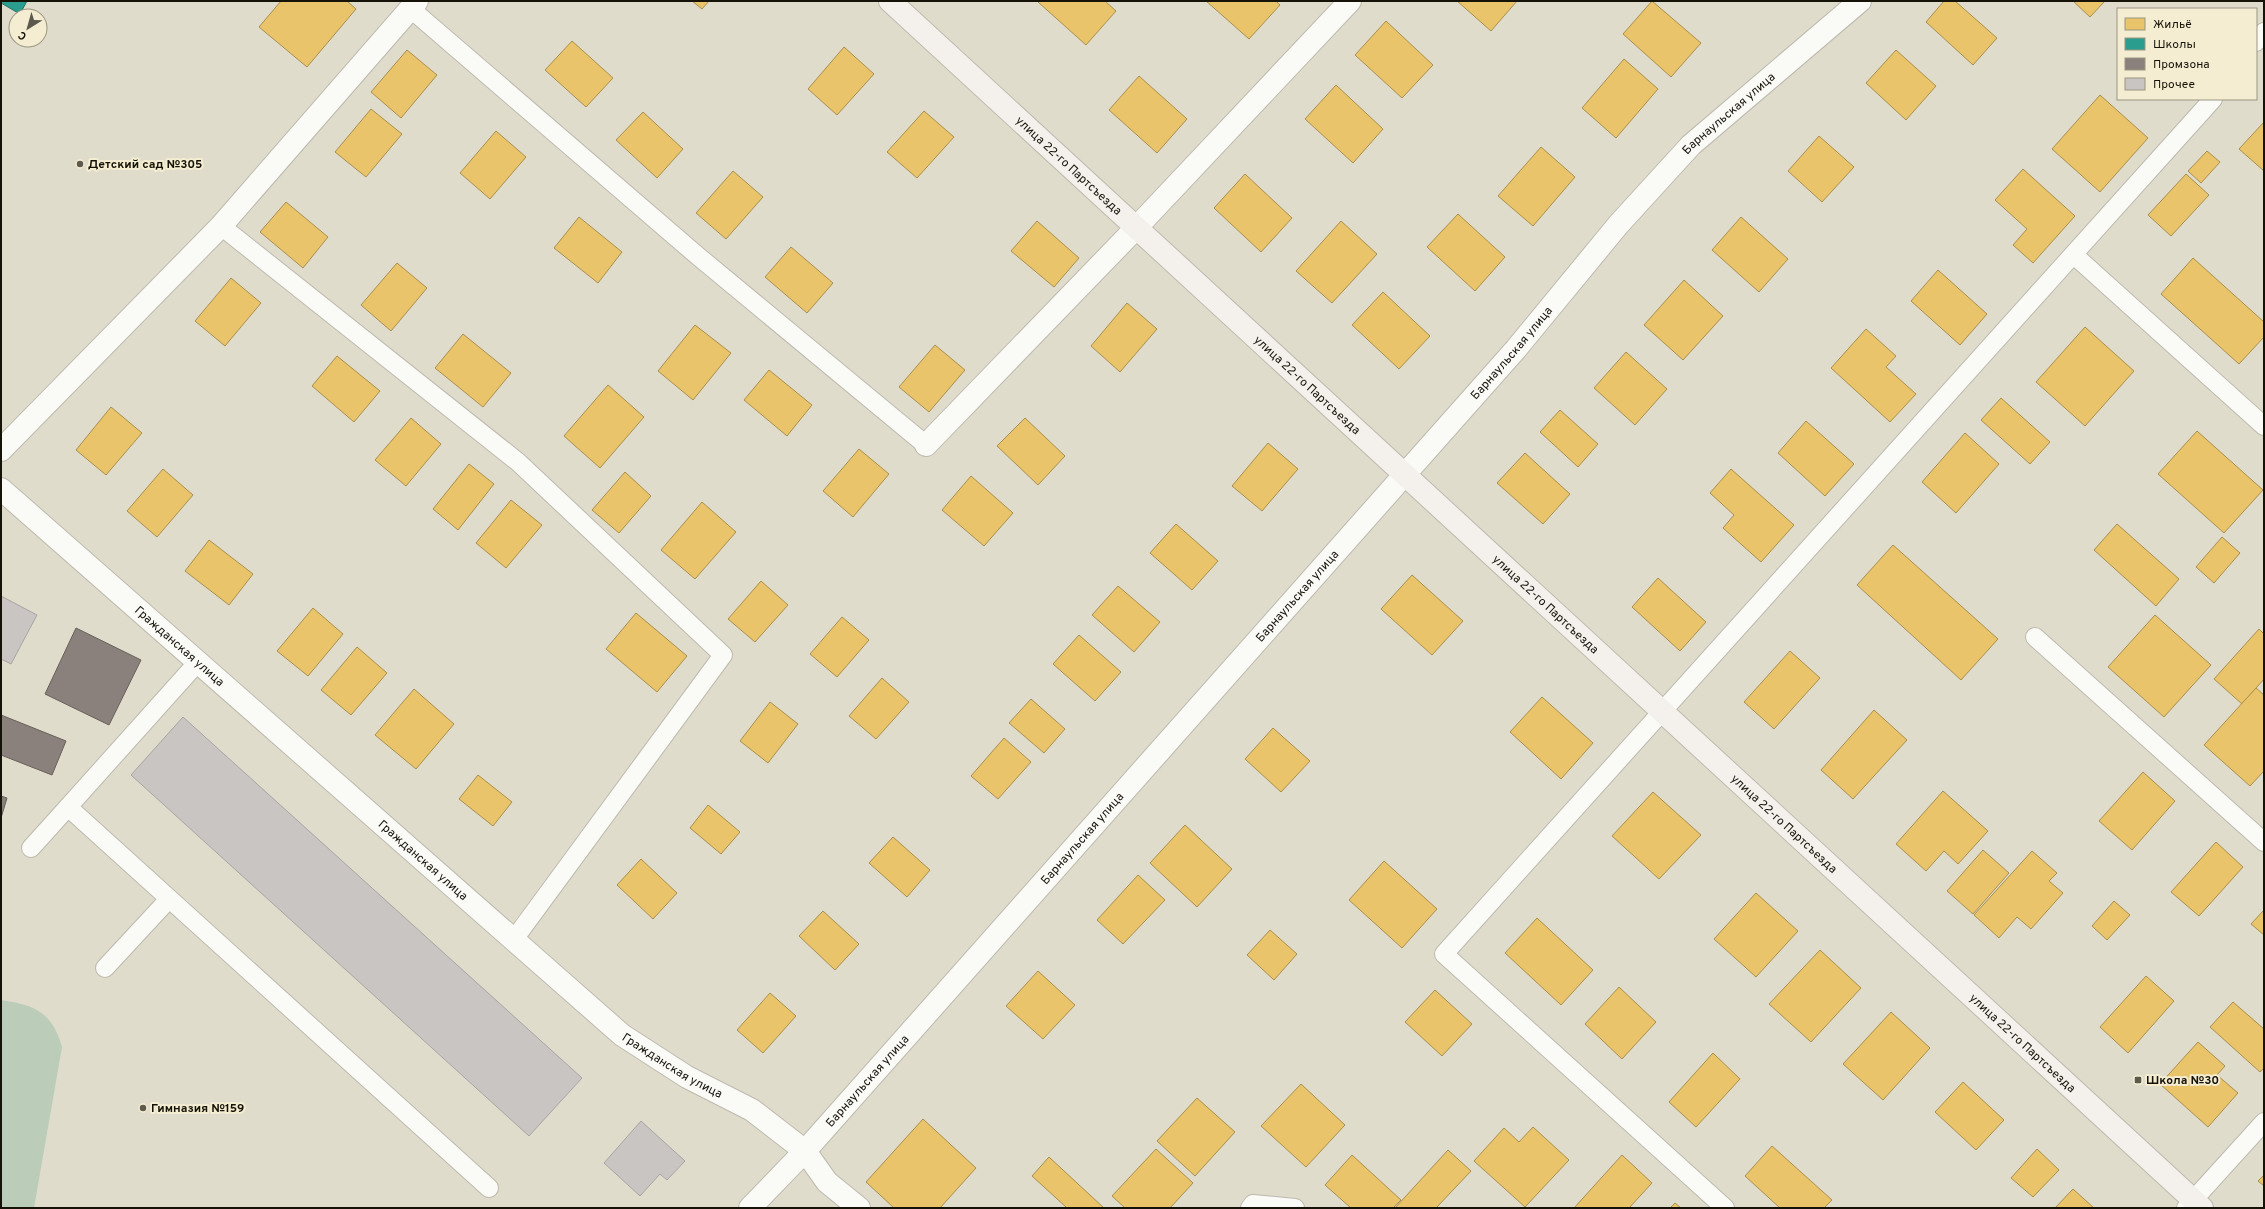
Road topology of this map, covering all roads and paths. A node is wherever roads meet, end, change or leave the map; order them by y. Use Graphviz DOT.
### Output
graph roads {
  1 [pos="890,1"];
  2 [pos="1350,1"];
  3 [pos="1860,1"];
  4 [pos="414,5"];
  5 [pos="2264,32"];
  6 [pos="2257,41"];
  7 [pos="2212,100"];
  8 [pos="222,226"];
  9 [pos="1136,228"];
  10 [pos="2074,255"];
  11 [pos="2264,426"];
  12 [pos="926,445"];
  13 [pos="1,450"];
  14 [pos="1405,475"];
  15 [pos="1,490"];
  16 [pos="2035,637"];
  17 [pos="198,662"];
  18 [pos="1662,712"];
  19 [pos="68,807"];
  20 [pos="2264,842"];
  21 [pos="31,848"];
  22 [pos="169,899"];
  23 [pos="515,938"];
  24 [pos="105,968"];
  25 [pos="2264,1122"];
  26 [pos="805,1151"];
  27 [pos="489,1188"];
  28 [pos="2194,1205"];
  29 [pos="750,1208"];
  30 [pos="859,1208"];
  31 [pos="1250,1208"];
  32 [pos="1295,1208"];
  33 [pos="1725,1208"];
  1 -- 9 [label="main road, улица 22-го Партсъезда"];
  2 -- 9 [label="street"];
  3 -- 14 [label="street, Барнаульская улица"];
  4 -- 8 [label="street"];
  4 -- 12 [label="lane"];
  5 -- 6 [label="lane"];
  7 -- 10 [label="lane"];
  8 -- 13 [label="street"];
  8 -- 23 [label="lane"];
  9 -- 12 [label="street"];
  9 -- 14 [label="main road, улица 22-го Партсъезда"];
  10 -- 11 [label="lane"];
  10 -- 18 [label="lane"];
  14 -- 18 [label="main road, улица 22-го Партсъезда"];
  14 -- 26 [label="street, Барнаульская улица"];
  15 -- 17 [label="street, Гражданская улица"];
  16 -- 20 [label="lane"];
  17 -- 19 [label="lane"];
  17 -- 23 [label="street, Гражданская улица"];
  18 -- 28 [label="main road, улица 22-го Партсъезда"];
  18 -- 33 [label="lane"];
  19 -- 21 [label="lane"];
  19 -- 22 [label="lane"];
  22 -- 24 [label="lane"];
  22 -- 27 [label="lane"];
  23 -- 26 [label="street, Гражданская улица"];
  25 -- 28 [label="lane"];
  26 -- 29 [label="street, Барнаульская улица"];
  26 -- 30 [label="street, Гражданская улица"];
  31 -- 32 [label="lane"];
}
